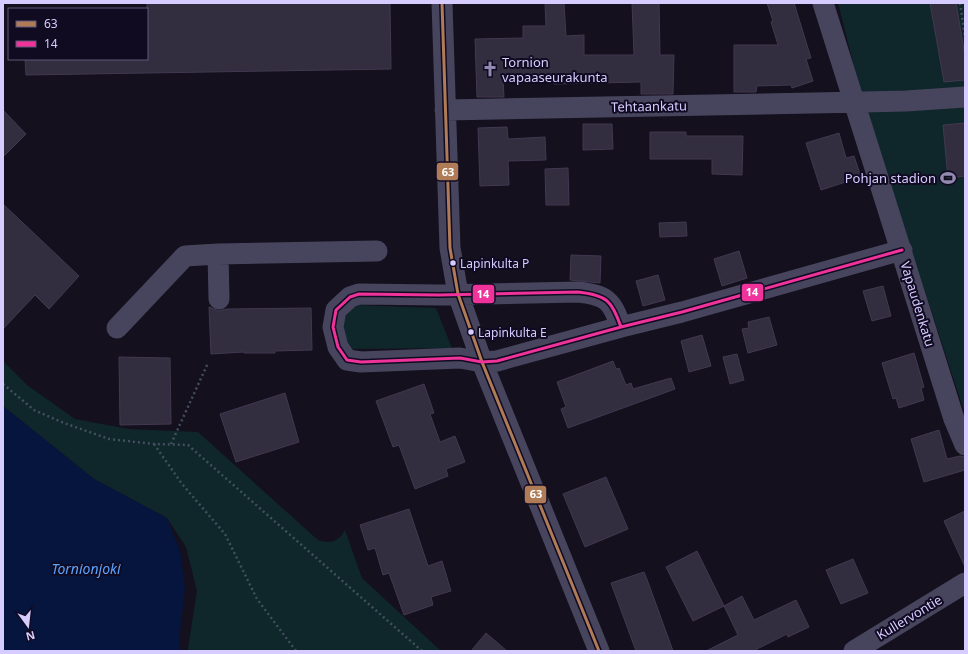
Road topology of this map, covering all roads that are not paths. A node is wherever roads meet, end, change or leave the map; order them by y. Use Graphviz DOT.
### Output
graph roads {
  1 [pos="442,3"];
  2 [pos="823,3"];
  3 [pos="965,97"];
  4 [pos="853,102"];
  5 [pos="444,110"];
  6 [pos="902,250"];
  7 [pos="377,251"];
  8 [pos="218,254"];
  9 [pos="458,294"];
  10 [pos="219,299"];
  11 [pos="621,327"];
  12 [pos="117,328"];
  13 [pos="482,362"];
  14 [pos="965,445"];
  15 [pos="965,583"];
  16 [pos="599,651"];
  17 [pos="854,651"];
  1 -- 5 [label="street"];
  2 -- 4 [label="street, Vapaudenkatu"];
  3 -- 4 [label="street, Tehtaankatu"];
  4 -- 5 [label="street, Tehtaankatu"];
  4 -- 6 [label="street, Vapaudenkatu"];
  5 -- 9 [label="street"];
  6 -- 11 [label="street"];
  6 -- 14 [label="street, Vapaudenkatu"];
  7 -- 8 [label="street"];
  8 -- 10 [label="street"];
  8 -- 12 [label="street"];
  9 -- 11 [label="street"];
  9 -- 13 [label="street"];
  9 -- 13 [label="street"];
  11 -- 13 [label="street"];
  13 -- 16 [label="street"];
  15 -- 17 [label="street, Kullervontie"];
}
